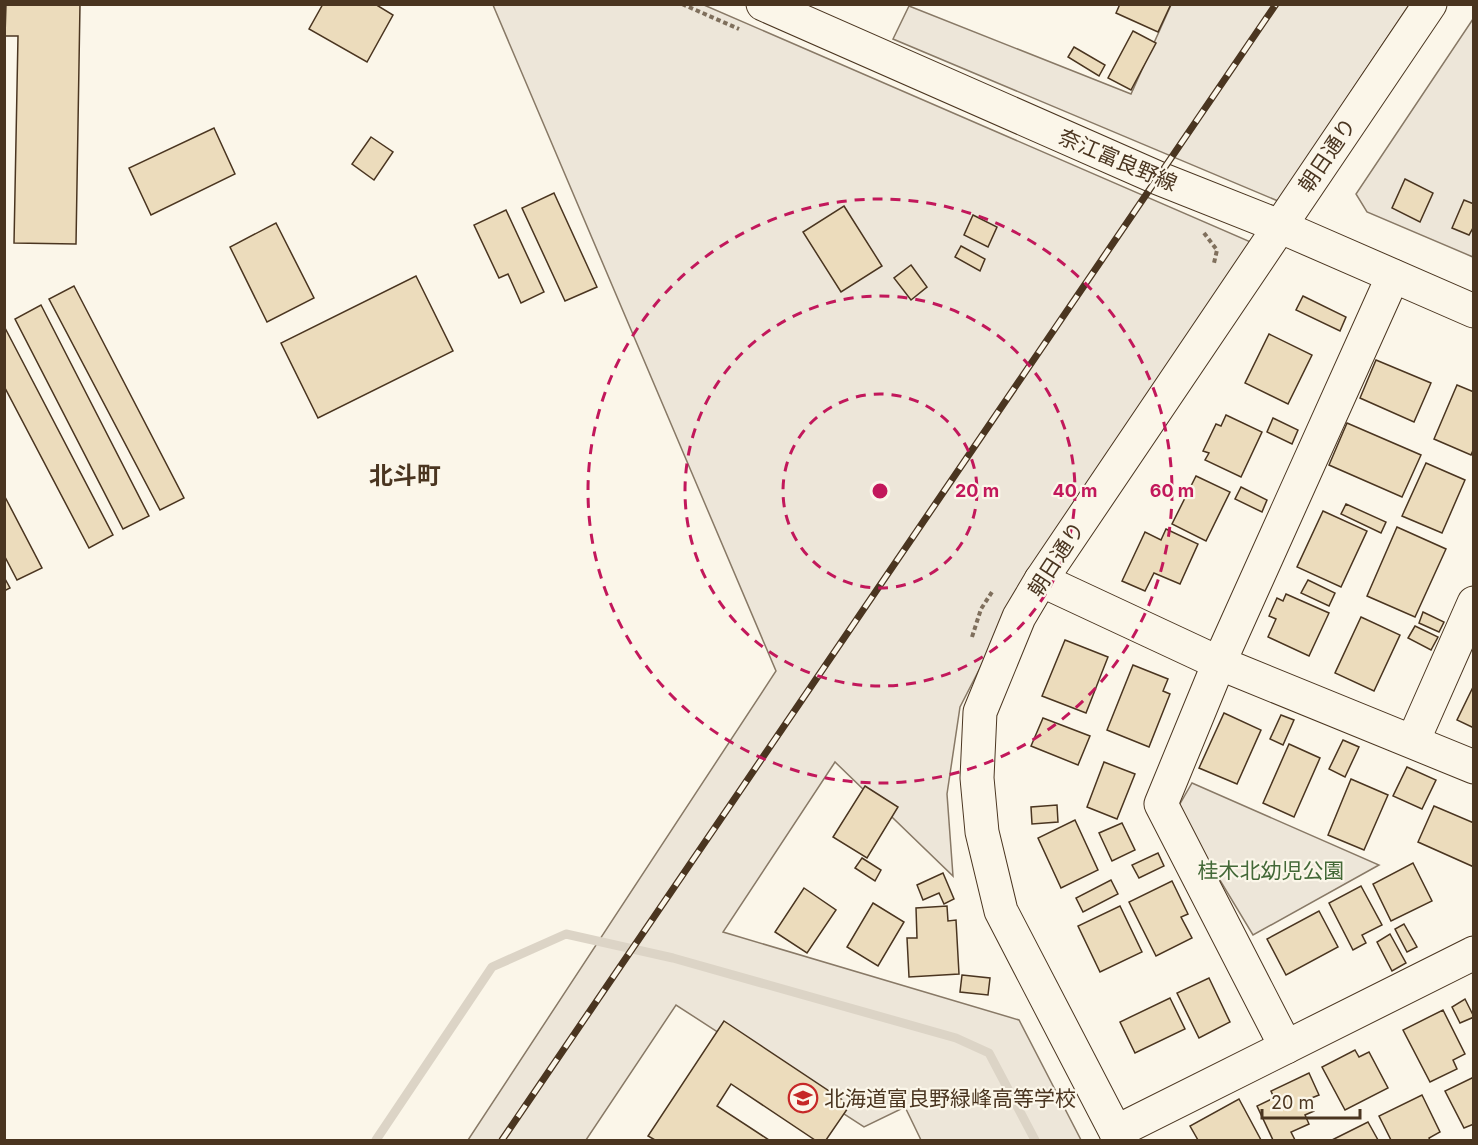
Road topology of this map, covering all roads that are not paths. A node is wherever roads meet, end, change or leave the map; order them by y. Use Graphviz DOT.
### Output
graph roads {
  1 [pos="763,4"];
  2 [pos="1430,4"];
  3 [pos="801,12"];
  4 [pos="1279,226"];
  5 [pos="1393,276"];
  6 [pos="1473,311"];
  7 [pos="1041,580"];
  8 [pos="1473,603"];
  9 [pos="1220,663"];
  10 [pos="1413,741"];
  11 [pos="1473,767"];
  12 [pos="1473,952"];
  13 [pos="1286,1047"];
  14 [pos="1118,1136"];
  1 -- 3 [label="street, 奈江富良野線"];
  2 -- 4 [label="street, 朝日通り"];
  3 -- 4 [label="street, 奈江富良野線"];
  4 -- 5 [label="street, 奈江富良野線"];
  4 -- 7 [label="street, 朝日通り"];
  5 -- 6 [label="street, 奈江富良野線"];
  5 -- 9 [label="street"];
  7 -- 9 [label="street"];
  7 -- 14 [label="street, 朝日通り"];
  8 -- 10 [label="street"];
  9 -- 10 [label="street"];
  9 -- 13 [label="street"];
  10 -- 11 [label="street"];
  12 -- 13 [label="street"];
  13 -- 14 [label="street"];
}
